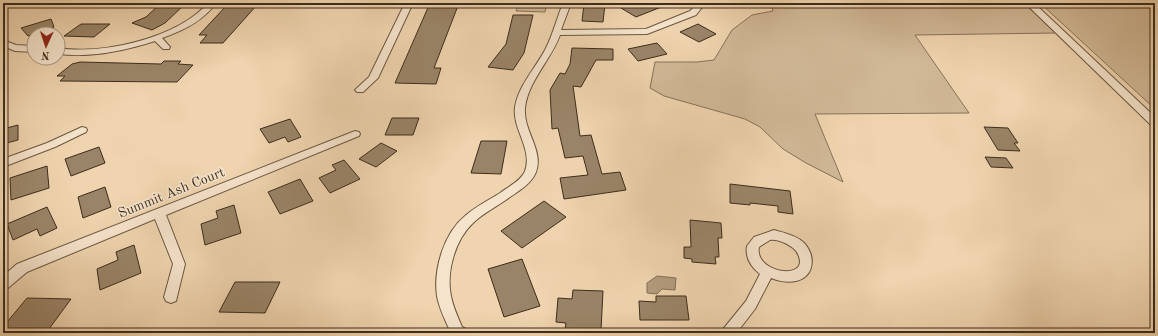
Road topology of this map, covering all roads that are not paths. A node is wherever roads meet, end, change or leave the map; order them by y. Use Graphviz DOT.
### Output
graph roads {
  1 [pos="212,3"];
  2 [pos="409,3"];
  3 [pos="567,3"];
  4 [pos="699,3"];
  5 [pos="1029,3"];
  6 [pos="557,32"];
  7 [pos="156,37"];
  8 [pos="3,43"];
  9 [pos="166,47"];
  10 [pos="26,49"];
  11 [pos="66,52"];
  12 [pos="360,90"];
  13 [pos="1155,123"];
  14 [pos="82,130"];
  15 [pos="355,134"];
  16 [pos="3,163"];
  17 [pos="159,213"];
  18 [pos="767,272"];
  19 [pos="3,284"];
  20 [pos="171,298"];
  21 [pos="461,333"];
  22 [pos="727,333"];
  1 -- 7 [label="street"];
  2 -- 12 [label="street"];
  3 -- 6 [label="street"];
  4 -- 6 [label="street"];
  5 -- 13 [label="street"];
  6 -- 21 [label="street"];
  7 -- 9 [label="street"];
  7 -- 11 [label="street"];
  8 -- 10 [label="street"];
  14 -- 16 [label="street"];
  15 -- 17 [label="street, Summit Ash Court"];
  17 -- 19 [label="street, Summit Ash Court"];
  17 -- 20 [label="street"];
  18 -- 22 [label="street"];
}
